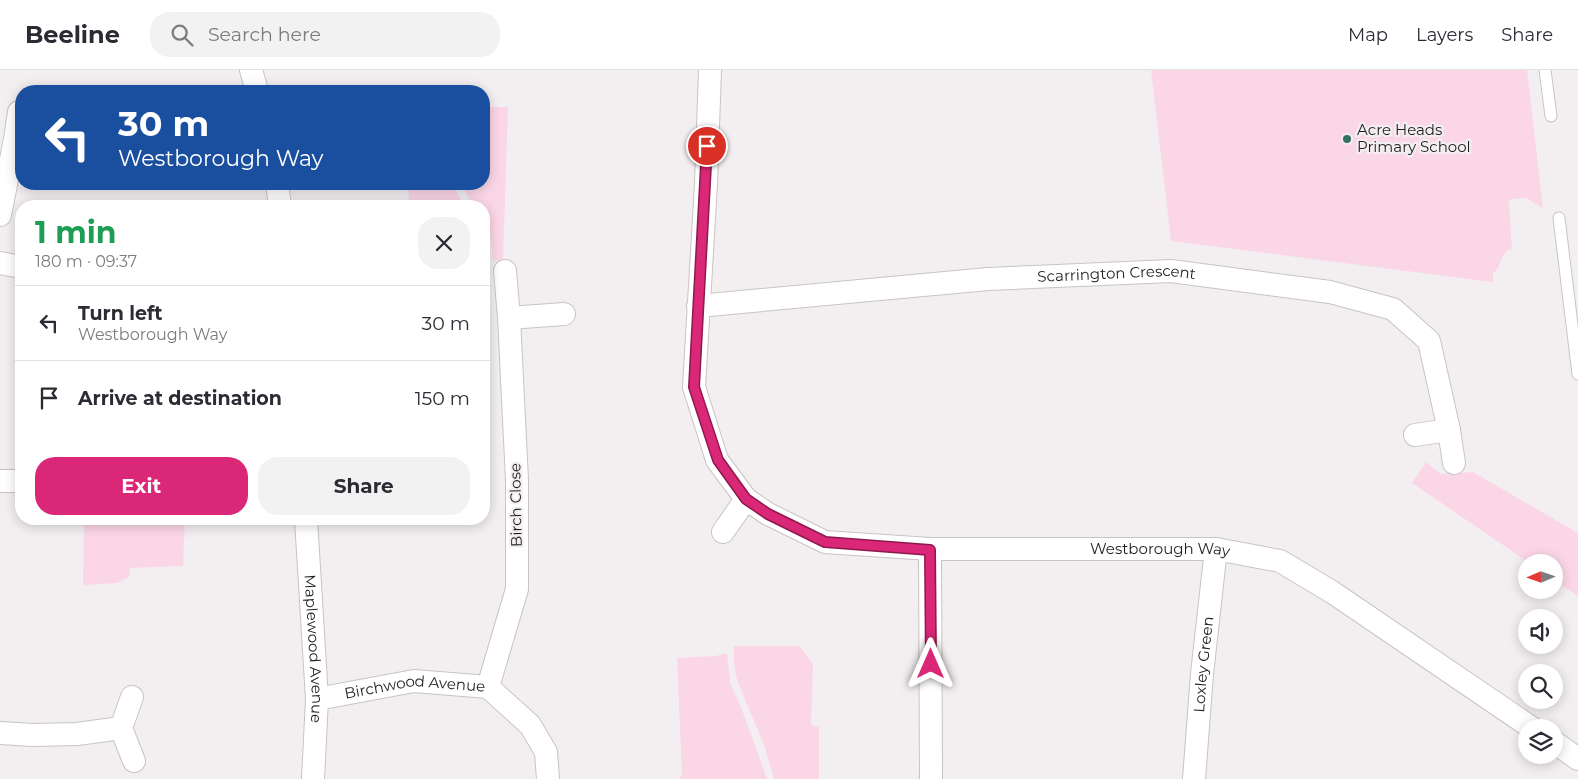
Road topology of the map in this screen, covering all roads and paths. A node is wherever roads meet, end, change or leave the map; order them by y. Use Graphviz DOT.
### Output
graph roads {
  1 [pos="251,70"];
  2 [pos="710,70"];
  3 [pos="1545,70"];
  4 [pos="255,85"];
  5 [pos="13,112"];
  6 [pos="1551,116"];
  7 [pos="0,215"];
  8 [pos="1559,218"];
  9 [pos="0,264"];
  10 [pos="15,266"];
  11 [pos="505,271"];
  12 [pos="1573,282"];
  13 [pos="698,306"];
  14 [pos="564,314"];
  15 [pos="509,318"];
  16 [pos="1578,374"];
  17 [pos="1449,430"];
  18 [pos="1415,435"];
  19 [pos="1454,463"];
  20 [pos="0,481"];
  21 [pos="15,481"];
  22 [pos="746,499"];
  23 [pos="306,525"];
  24 [pos="723,532"];
  25 [pos="1216,549"];
  26 [pos="930,550"];
  27 [pos="488,687"];
  28 [pos="132,697"];
  29 [pos="317,699"];
  30 [pos="1519,719"];
  31 [pos="121,728"];
  32 [pos="0,733"];
  33 [pos="1563,748"];
  34 [pos="1578,759"];
  35 [pos="134,761"];
  36 [pos="313,779"];
  37 [pos="548,779"];
  38 [pos="931,779"];
  39 [pos="1194,779"];
  1 -- 4 [label="street"];
  2 -- 13 [label="street, Westborough Way"];
  3 -- 6 [label="lane"];
  5 -- 7 [label="street"];
  8 -- 12 [label="lane"];
  9 -- 10 [label="street"];
  11 -- 15 [label="street, Birch Close"];
  12 -- 16 [label="lane"];
  13 -- 17 [label="street, Scarrington Crescent"];
  13 -- 22 [label="street, Westborough Way"];
  14 -- 15 [label="street"];
  15 -- 27 [label="street, Birch Close"];
  17 -- 18 [label="street"];
  17 -- 19 [label="street, Scarrington Crescent"];
  20 -- 21 [label="street"];
  22 -- 24 [label="street"];
  22 -- 26 [label="street, Westborough Way"];
  23 -- 29 [label="street, Maplewood Avenue"];
  25 -- 26 [label="street, Westborough Way"];
  25 -- 30 [label="street, Westborough Way"];
  25 -- 39 [label="street, Loxley Green"];
  26 -- 38 [label="street"];
  27 -- 29 [label="street, Birchwood Avenue"];
  27 -- 37 [label="street, Birchwood Avenue"];
  28 -- 31 [label="street"];
  29 -- 36 [label="street, Maplewood Avenue"];
  31 -- 32 [label="street"];
  31 -- 35 [label="street"];
  33 -- 34 [label="street"];
}
